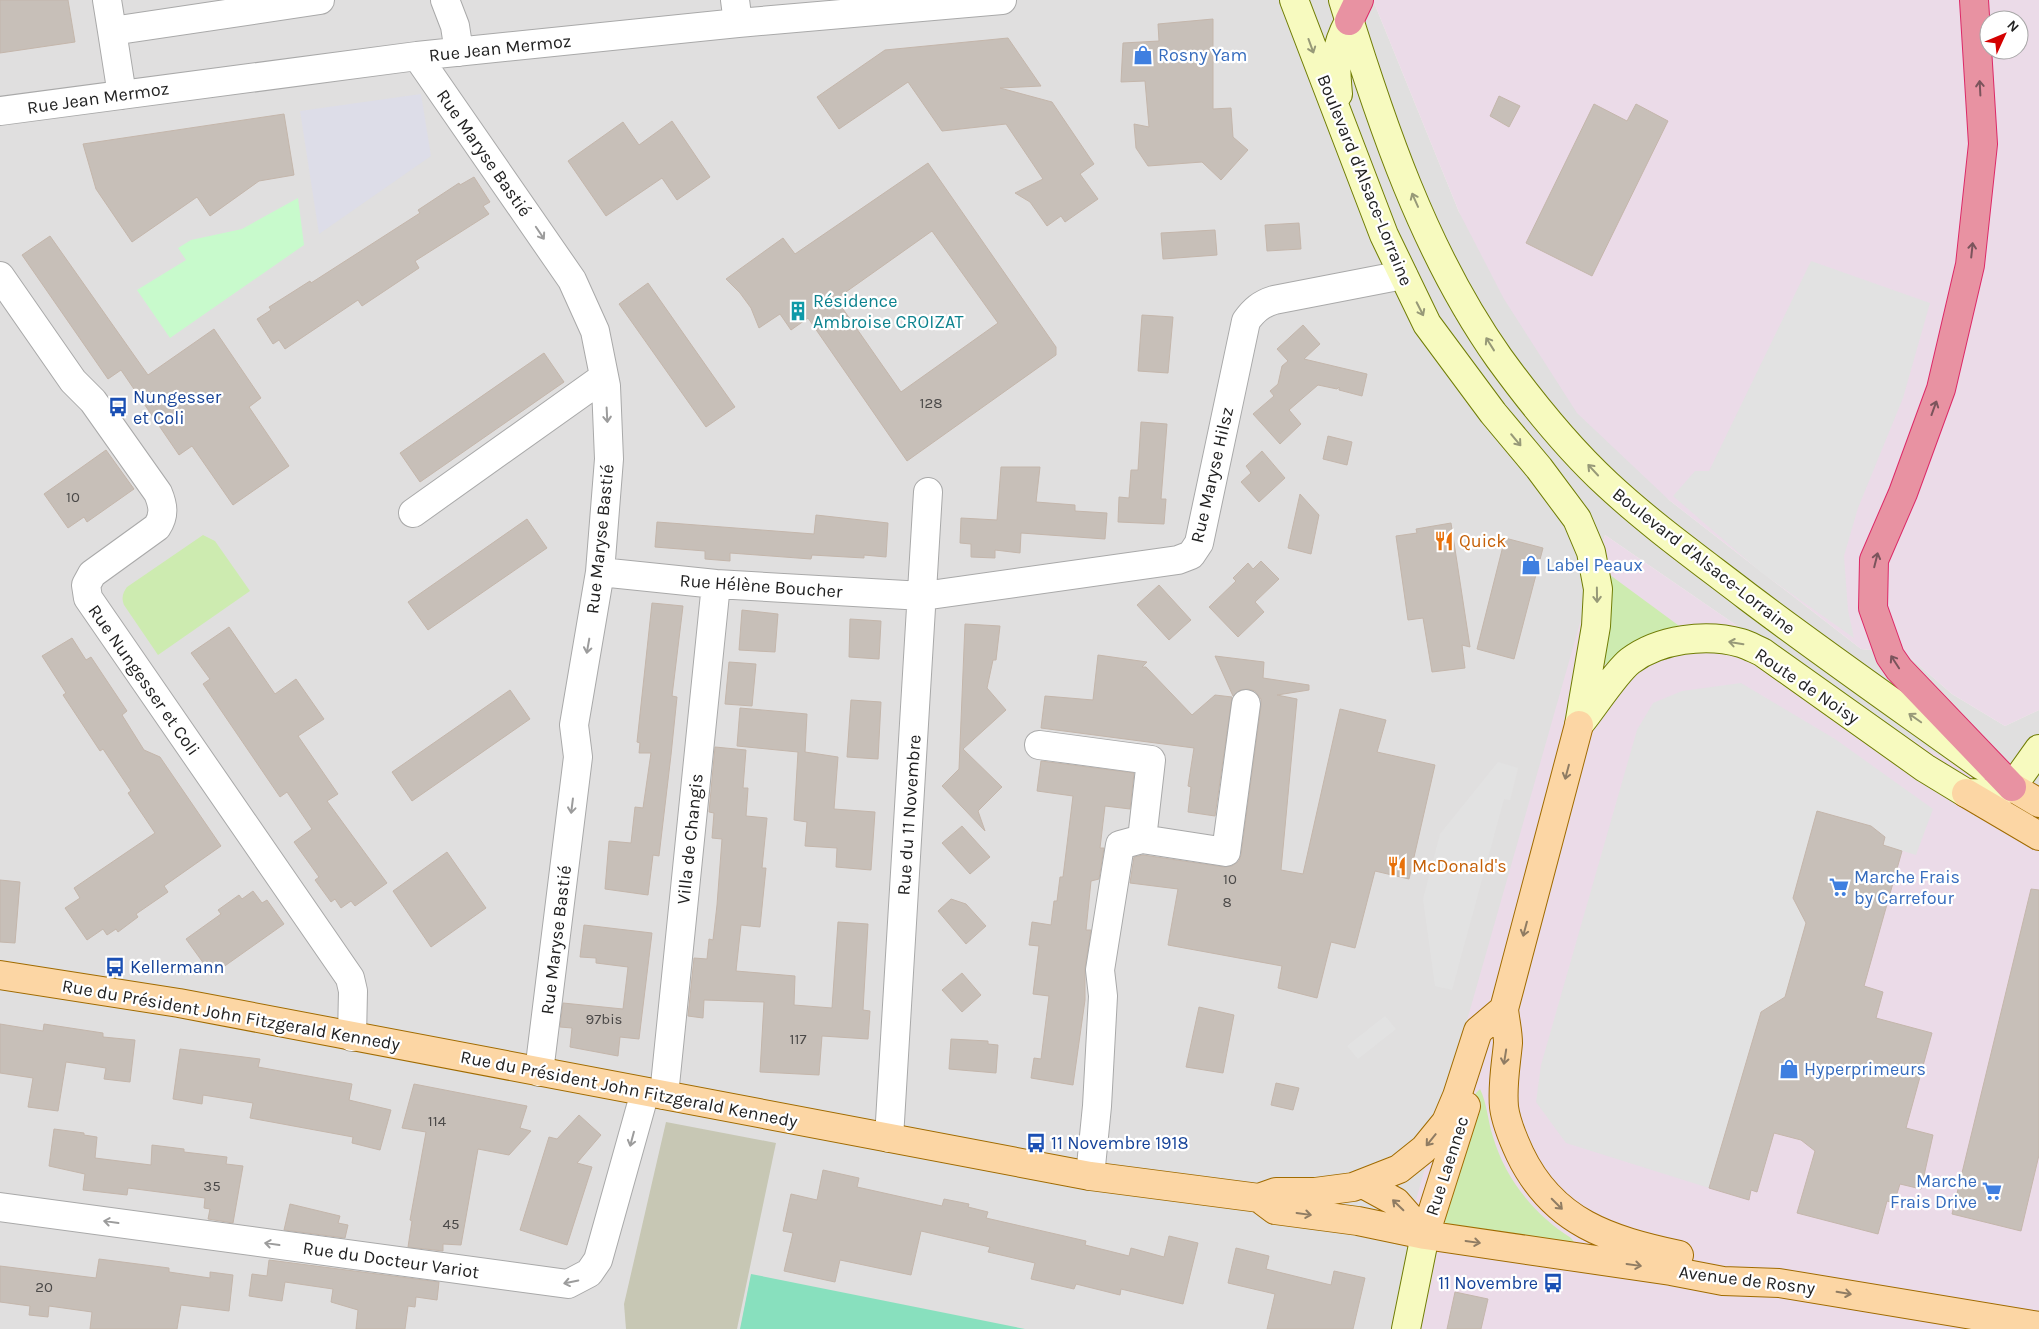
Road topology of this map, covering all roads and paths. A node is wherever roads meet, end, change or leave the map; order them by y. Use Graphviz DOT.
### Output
graph roads {
  1 [pos="107,0"];
  2 [pos="320,0"];
  3 [pos="445,0"];
  4 [pos="1002,0"];
  5 [pos="1974,0"];
  6 [pos="964,2"];
  7 [pos="1292,3"];
  8 [pos="1350,7"];
  9 [pos="736,12"];
  10 [pos="112,31"];
  11 [pos="458,52"];
  12 [pos="416,56"];
  13 [pos="122,95"];
  14 [pos="0,111"];
  15 [pos="1340,126"];
  16 [pos="1403,275"];
  17 [pos="0,276"];
  18 [pos="604,377"];
  19 [pos="928,492"];
  20 [pos="412,514"];
  21 [pos="600,572"];
  22 [pos="716,584"];
  23 [pos="923,596"];
  24 [pos="1246,704"];
  25 [pos="1579,724"];
  26 [pos="1039,745"];
  27 [pos="2039,749"];
  28 [pos="2012,787"];
  29 [pos="1966,793"];
  30 [pos="2039,804"];
  31 [pos="2039,836"];
  32 [pos="1142,839"];
  33 [pos="0,975"];
  34 [pos="1504,1009"];
  35 [pos="352,1037"];
  36 [pos="539,1072"];
  37 [pos="654,1093"];
  38 [pos="889,1138"];
  39 [pos="1090,1176"];
  40 [pos="1363,1184"];
  41 [pos="1259,1198"];
  42 [pos="0,1207"];
  43 [pos="1425,1235"];
  44 [pos="1779,1283"];
  45 [pos="2039,1326"];
  46 [pos="1406,1329"];
  1 -- 10 [label="street"];
  2 -- 10 [label="street"];
  3 -- 11 [label="street"];
  4 -- 6 [label="street, Rue Jean Mermoz"];
  28 -- 5 [label="highway, one-way"];
  6 -- 9 [label="street, Rue Jean Mermoz"];
  7 -- 15 [label="main road, Boulevard d'Alsace-Lorraine, one-way"];
  8 -- 15 [label="main road"];
  28 -- 8 [label="main road, Boulevard d'Alsace-Lorraine, one-way"];
  9 -- 11 [label="street, Rue Jean Mermoz"];
  10 -- 13 [label="street"];
  11 -- 12 [label="street, Rue Jean Mermoz"];
  12 -- 13 [label="street, Rue Jean Mermoz"];
  12 -- 18 [label="street, Rue Maryse Bastié, one-way"];
  13 -- 14 [label="street, Rue Jean Mermoz"];
  15 -- 16 [label="main road, Boulevard d'Alsace-Lorraine"];
  16 -- 23 [label="street, Rue Maryse Hilsz"];
  16 -- 25 [label="main road, Boulevard d'Alsace-Lorraine, one-way"];
  17 -- 35 [label="street, Rue Nungesser et Coli"];
  18 -- 20 [label="street"];
  18 -- 21 [label="street, Rue Maryse Bastié, one-way"];
  19 -- 23 [label="street, Rue du 11 Novembre"];
  21 -- 22 [label="street, Rue Hélène Boucher"];
  21 -- 36 [label="street, Rue Maryse Bastié, one-way"];
  22 -- 23 [label="street, Rue Hélène Boucher"];
  22 -- 37 [label="street, Villa de Changis"];
  23 -- 38 [label="street, Rue du 11 Novembre"];
  24 -- 32 [label="street"];
  29 -- 25 [label="main road, Route de Noisy, one-way"];
  25 -- 34 [label="main road, Rue Laennec, one-way"];
  26 -- 32 [label="street"];
  27 -- 28 [label="main road"];
  28 -- 29 [label="main road"];
  28 -- 30 [label="main road"];
  29 -- 31 [label="main road, Route de Noisy"];
  32 -- 39 [label="street"];
  33 -- 35 [label="main road, Rue du Président John Fitzgerald Kennedy"];
  34 -- 40 [label="main road, Rue Laennec, one-way"];
  34 -- 43 [label="main road, Rue Laennec"];
  34 -- 44 [label="main road, Rue Laennec, one-way"];
  35 -- 36 [label="main road, Rue du Président John Fitzgerald Kennedy"];
  36 -- 37 [label="main road, Rue du Président John Fitzgerald Kennedy"];
  37 -- 38 [label="main road, Rue du Président John Fitzgerald Kennedy"];
  37 -- 42 [label="street, Rue du Docteur Variot, one-way"];
  38 -- 39 [label="main road, Rue du Président John Fitzgerald Kennedy"];
  39 -- 41 [label="main road, Rue du Président John Fitzgerald Kennedy"];
  40 -- 41 [label="main road, Rue Laennec"];
  43 -- 40 [label="main road, one-way"];
  41 -- 43 [label="main road, Avenue de Rosny, one-way"];
  43 -- 44 [label="main road, Avenue de Rosny, one-way"];
  43 -- 46 [label="main road, Rue Laennec"];
  44 -- 45 [label="main road, Avenue de Rosny, one-way"];
}
